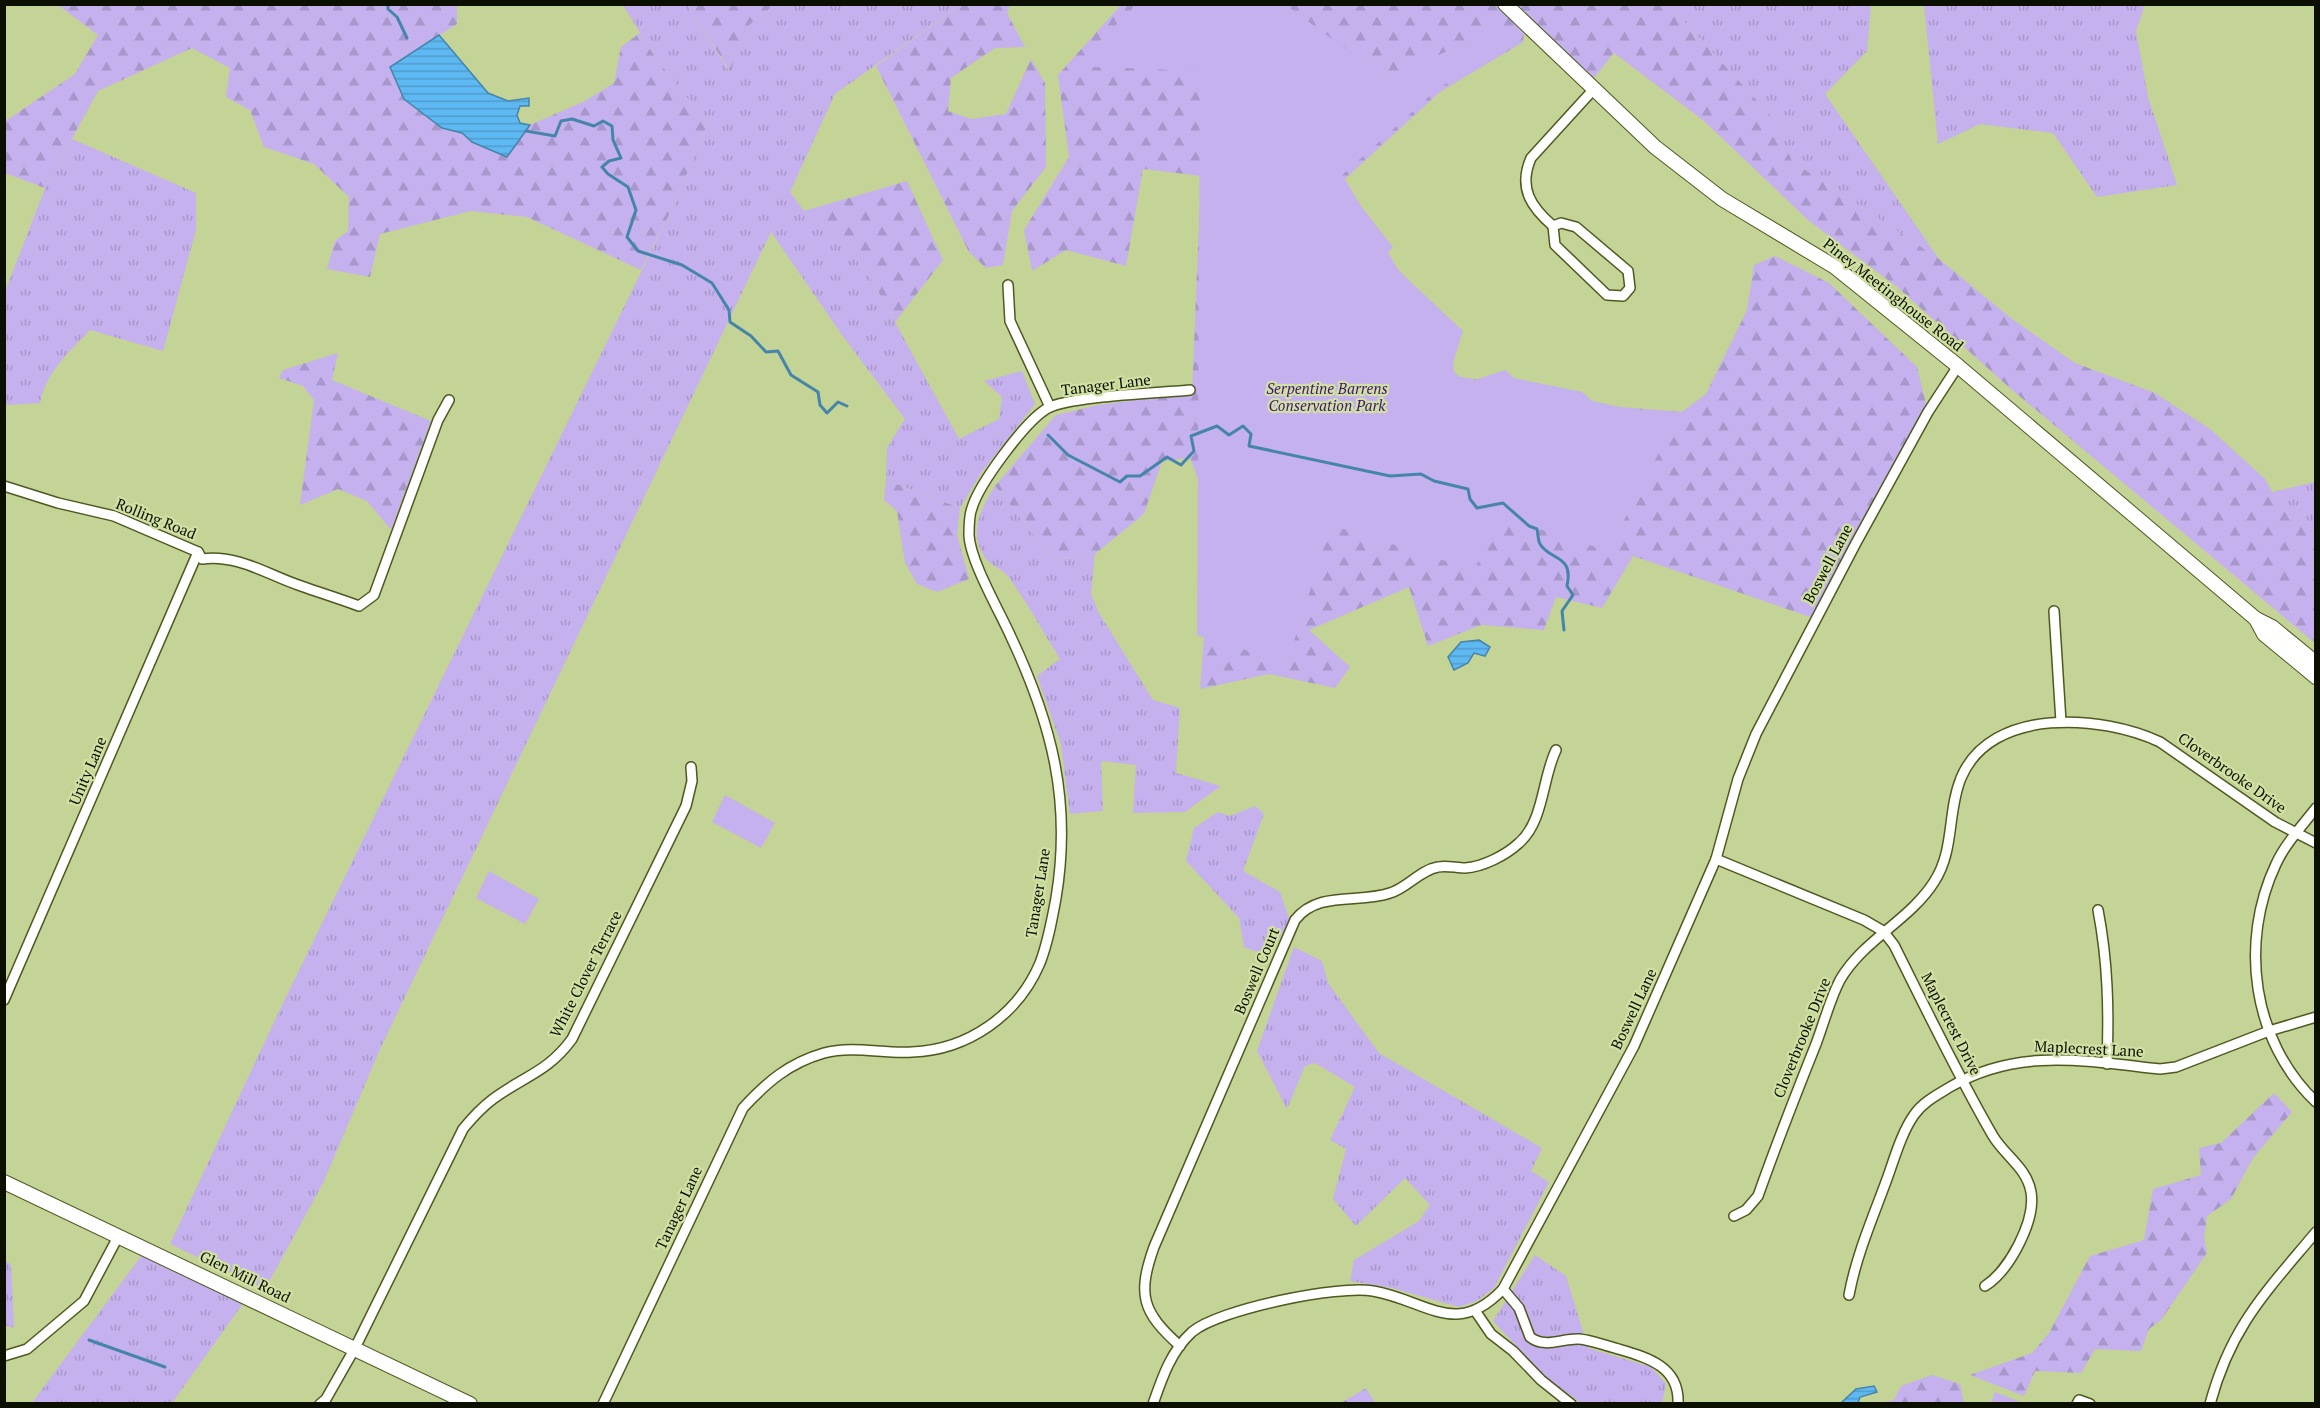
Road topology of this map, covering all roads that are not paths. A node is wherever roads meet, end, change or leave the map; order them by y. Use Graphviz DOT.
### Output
graph roads {
  1 [pos="1505,4"];
  2 [pos="1593,90"];
  3 [pos="1553,226"];
  4 [pos="1008,285"];
  5 [pos="1958,366"];
  6 [pos="1190,390"];
  7 [pos="449,400"];
  8 [pos="1050,407"];
  9 [pos="4,486"];
  10 [pos="198,552"];
  11 [pos="2054,611"];
  12 [pos="2256,620"];
  13 [pos="2316,663"];
  14 [pos="2316,677"];
  15 [pos="2061,722"];
  16 [pos="1556,750"];
  17 [pos="691,767"];
  18 [pos="2316,808"];
  19 [pos="2296,834"];
  20 [pos="2316,843"];
  21 [pos="1716,859"];
  22 [pos="2098,910"];
  23 [pos="1883,931"];
  24 [pos="4,1000"];
  25 [pos="2316,1017"];
  26 [pos="2269,1031"];
  27 [pos="2108,1064"];
  28 [pos="1962,1080"];
  29 [pos="2316,1102"];
  30 [pos="4,1182"];
  31 [pos="1734,1216"];
  32 [pos="2316,1232"];
  33 [pos="119,1236"];
  34 [pos="1985,1286"];
  35 [pos="1503,1289"];
  36 [pos="1849,1295"];
  37 [pos="1476,1312"];
  38 [pos="1180,1346"];
  39 [pos="355,1348"];
  40 [pos="4,1356"];
  41 [pos="320,1404"];
  42 [pos="470,1404"];
  43 [pos="603,1404"];
  44 [pos="1153,1404"];
  45 [pos="1571,1404"];
  46 [pos="1678,1404"];
  47 [pos="2078,1404"];
  48 [pos="2090,1404"];
  49 [pos="2210,1404"];
  1 -- 2 [label="main road, Piney Meetinghouse Road"];
  2 -- 3 [label="street"];
  2 -- 5 [label="main road, Piney Meetinghouse Road"];
  3 -- 3 [label="street"];
  4 -- 8 [label="street"];
  5 -- 12 [label="main road, Piney Meetinghouse Road"];
  5 -- 21 [label="street, Boswell Lane"];
  6 -- 8 [label="street, Tanager Lane"];
  7 -- 10 [label="street, Rolling Road"];
  8 -- 43 [label="street, Tanager Lane"];
  9 -- 10 [label="street, Rolling Road"];
  10 -- 24 [label="street, Unity Lane"];
  11 -- 15 [label="street"];
  12 -- 13 [label="main road, Piney Meetinghouse Road"];
  12 -- 14 [label="main road, Piney Meetinghouse Road"];
  15 -- 19 [label="street, Cloverbrooke Drive"];
  15 -- 23 [label="street, Cloverbrooke Drive"];
  16 -- 38 [label="street, Boswell Court"];
  17 -- 39 [label="street, White Clover Terrace"];
  18 -- 19 [label="street"];
  19 -- 20 [label="street, Cloverbrooke Drive"];
  19 -- 26 [label="street"];
  21 -- 23 [label="street, Maplecrest Drive"];
  21 -- 35 [label="street, Boswell Lane"];
  22 -- 27 [label="street"];
  23 -- 28 [label="street, Maplecrest Drive"];
  23 -- 31 [label="street, Cloverbrooke Drive"];
  25 -- 26 [label="street, Maplecrest Lane"];
  26 -- 27 [label="street, Maplecrest Lane"];
  26 -- 29 [label="street"];
  27 -- 28 [label="street, Maplecrest Lane"];
  28 -- 34 [label="street, Maplecrest Drive"];
  28 -- 36 [label="street, Maplecrest Lane"];
  30 -- 33 [label="main road, Glen Mill Road"];
  32 -- 49 [label="street"];
  33 -- 39 [label="main road, Glen Mill Road"];
  33 -- 40 [label="street"];
  35 -- 37 [label="street, Boswell Lane"];
  35 -- 46 [label="street"];
  37 -- 38 [label="street"];
  37 -- 45 [label="street"];
  38 -- 44 [label="street"];
  39 -- 41 [label="street, White Clover Terrace"];
  39 -- 42 [label="main road, Glen Mill Road"];
  47 -- 48 [label="street"];
}
